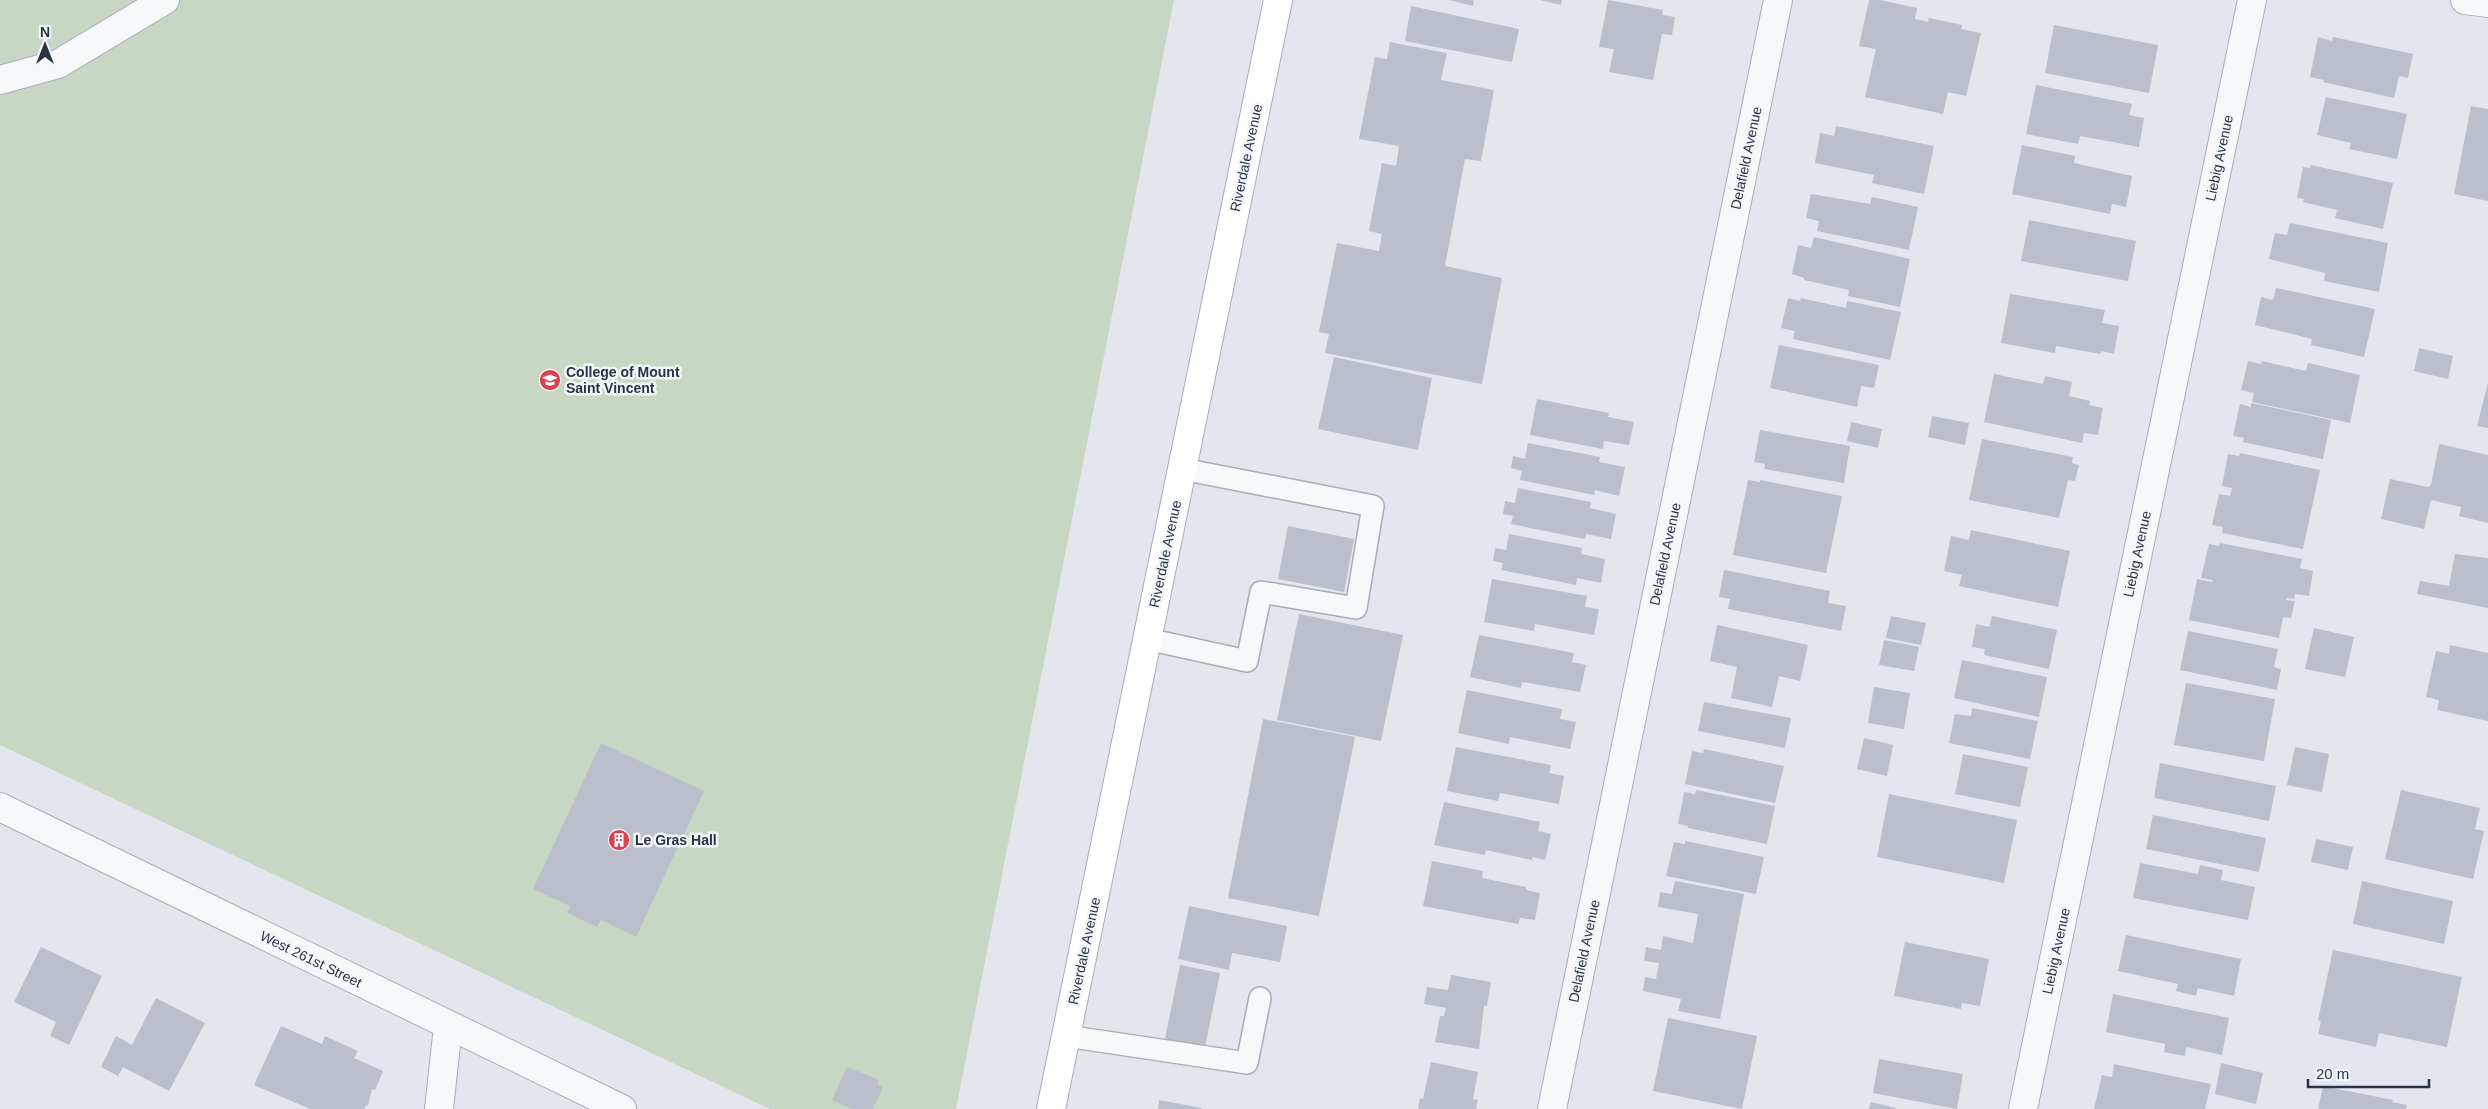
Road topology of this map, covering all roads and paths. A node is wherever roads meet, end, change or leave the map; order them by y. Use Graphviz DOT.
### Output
graph roads {
  1 [pos="165,0"];
  2 [pos="1278,0"];
  3 [pos="1778,0"];
  4 [pos="2252,0"];
  5 [pos="2465,0"];
  6 [pos="2488,3"];
  7 [pos="0,80"];
  8 [pos="1182,470"];
  9 [pos="1147,639"];
  10 [pos="0,807"];
  11 [pos="1260,998"];
  12 [pos="448,1026"];
  13 [pos="1066,1036"];
  14 [pos="439,1109"];
  15 [pos="622,1109"];
  16 [pos="1051,1109"];
  17 [pos="1552,1109"];
  18 [pos="2023,1109"];
  1 -- 7 [label="street"];
  2 -- 8 [label="main road, Riverdale Avenue"];
  3 -- 17 [label="street, Delafield Avenue"];
  4 -- 18 [label="street, Liebig Avenue"];
  5 -- 6 [label="street"];
  8 -- 9 [label="main road, Riverdale Avenue"];
  8 -- 9 [label="lane"];
  9 -- 13 [label="main road, Riverdale Avenue"];
  10 -- 12 [label="street, West 261st Street"];
  11 -- 13 [label="lane"];
  12 -- 14 [label="street"];
  12 -- 15 [label="street, West 261st Street"];
  13 -- 16 [label="main road, Riverdale Avenue"];
}
